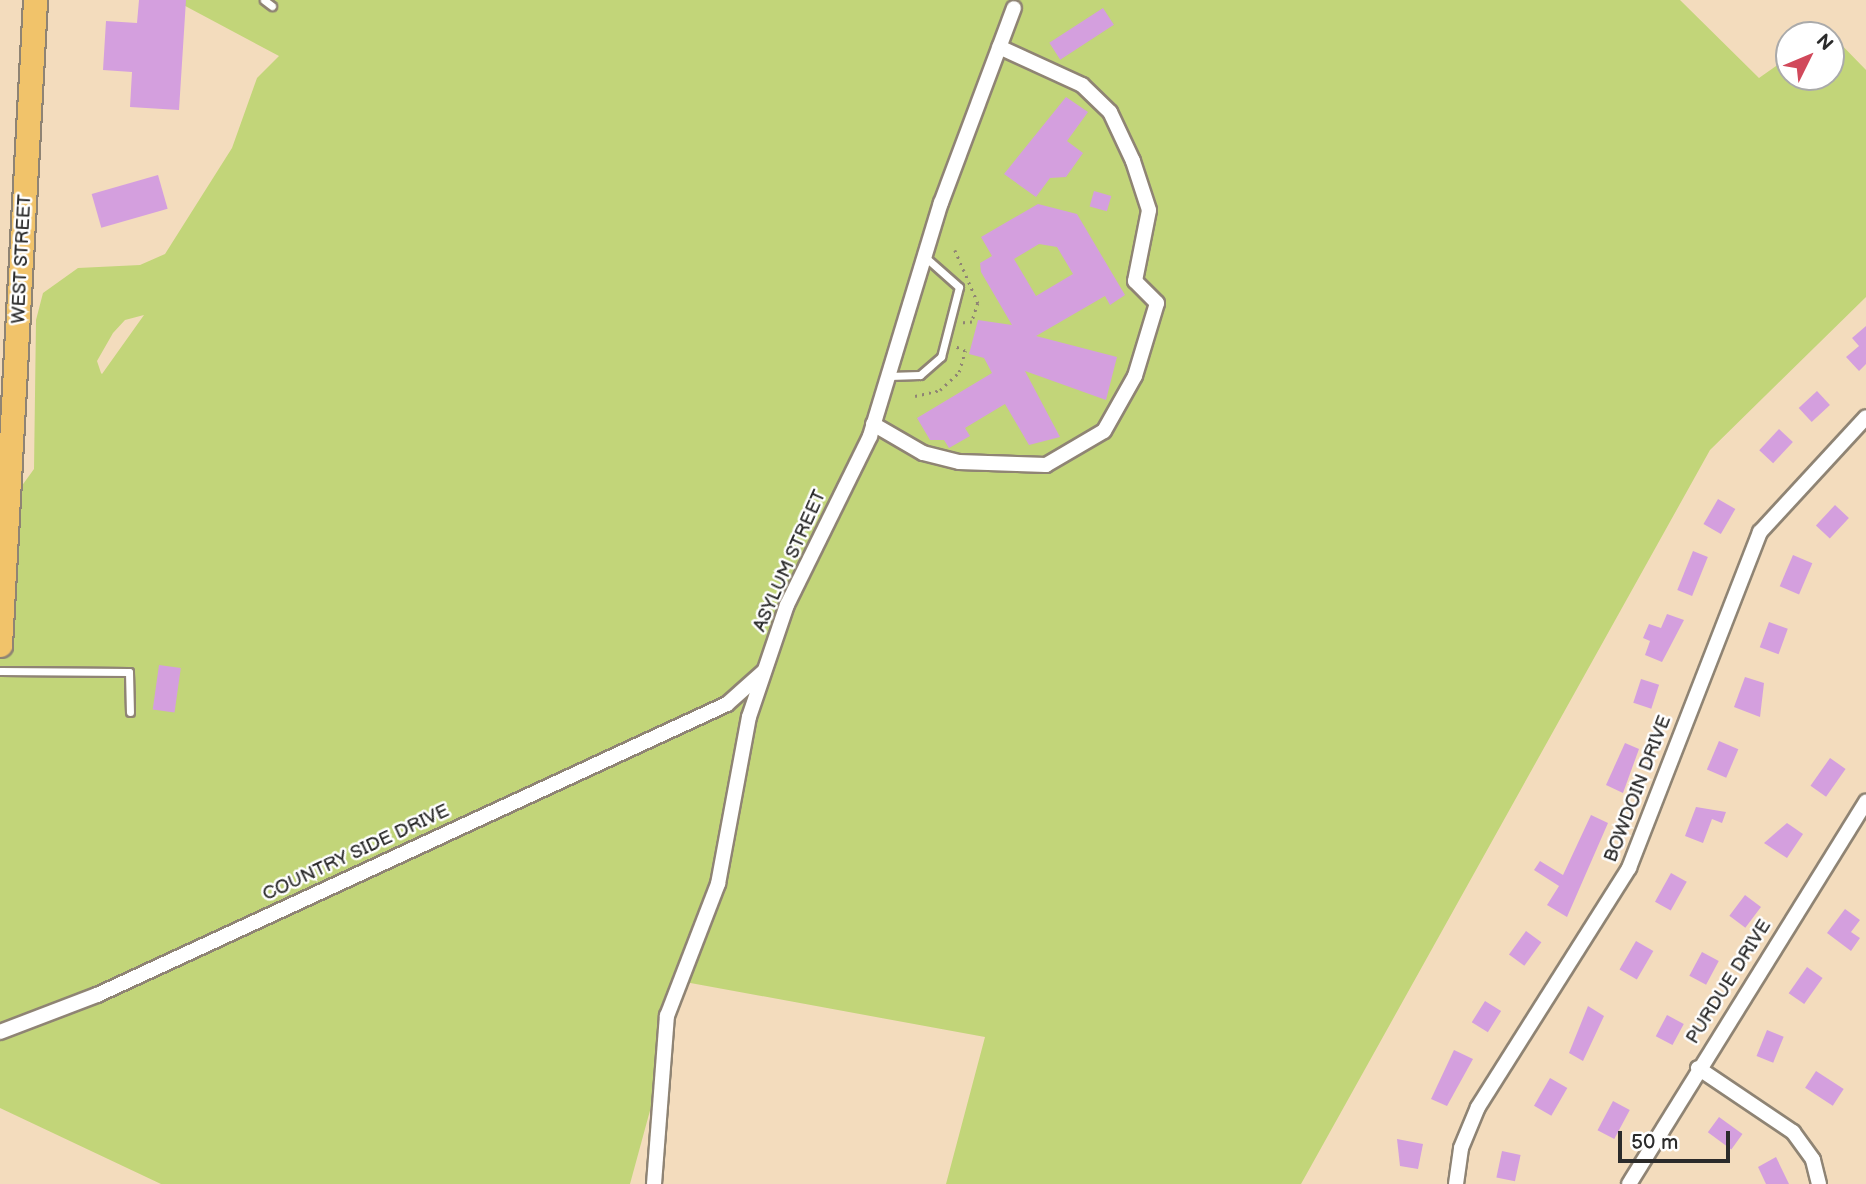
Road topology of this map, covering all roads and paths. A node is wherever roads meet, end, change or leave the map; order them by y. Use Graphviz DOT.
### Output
graph roads {
  1 [pos="35,0"];
  2 [pos="264,0"];
  3 [pos="272,6"];
  4 [pos="1014,8"];
  5 [pos="999,47"];
  6 [pos="925,257"];
  7 [pos="888,376"];
  8 [pos="1866,417"];
  9 [pos="873,425"];
  10 [pos="0,645"];
  11 [pos="0,671"];
  12 [pos="764,671"];
  13 [pos="727,704"];
  14 [pos="130,712"];
  15 [pos="749,717"];
  16 [pos="1866,802"];
  17 [pos="0,1032"];
  18 [pos="1698,1068"];
  19 [pos="654,1184"];
  20 [pos="1456,1184"];
  21 [pos="1629,1184"];
  22 [pos="1819,1184"];
  1 -- 10 [label="main road, WEST STREET"];
  2 -- 3 [label="lane"];
  4 -- 5 [label="street, ASYLUM STREET"];
  5 -- 6 [label="street, ASYLUM STREET"];
  5 -- 9 [label="street"];
  6 -- 7 [label="street, ASYLUM STREET"];
  6 -- 7 [label="lane"];
  7 -- 9 [label="street, ASYLUM STREET"];
  8 -- 20 [label="street, BOWDOIN DRIVE"];
  9 -- 12 [label="street, ASYLUM STREET"];
  11 -- 14 [label="lane"];
  12 -- 13 [label="street, COUNTRY SIDE DRIVE"];
  12 -- 15 [label="street, ASYLUM STREET"];
  13 -- 15 [label="street"];
  13 -- 17 [label="street, COUNTRY SIDE DRIVE"];
  15 -- 19 [label="street, ASYLUM STREET"];
  16 -- 18 [label="street, PURDUE DRIVE"];
  18 -- 21 [label="street, PURDUE DRIVE"];
  18 -- 22 [label="street"];
}
